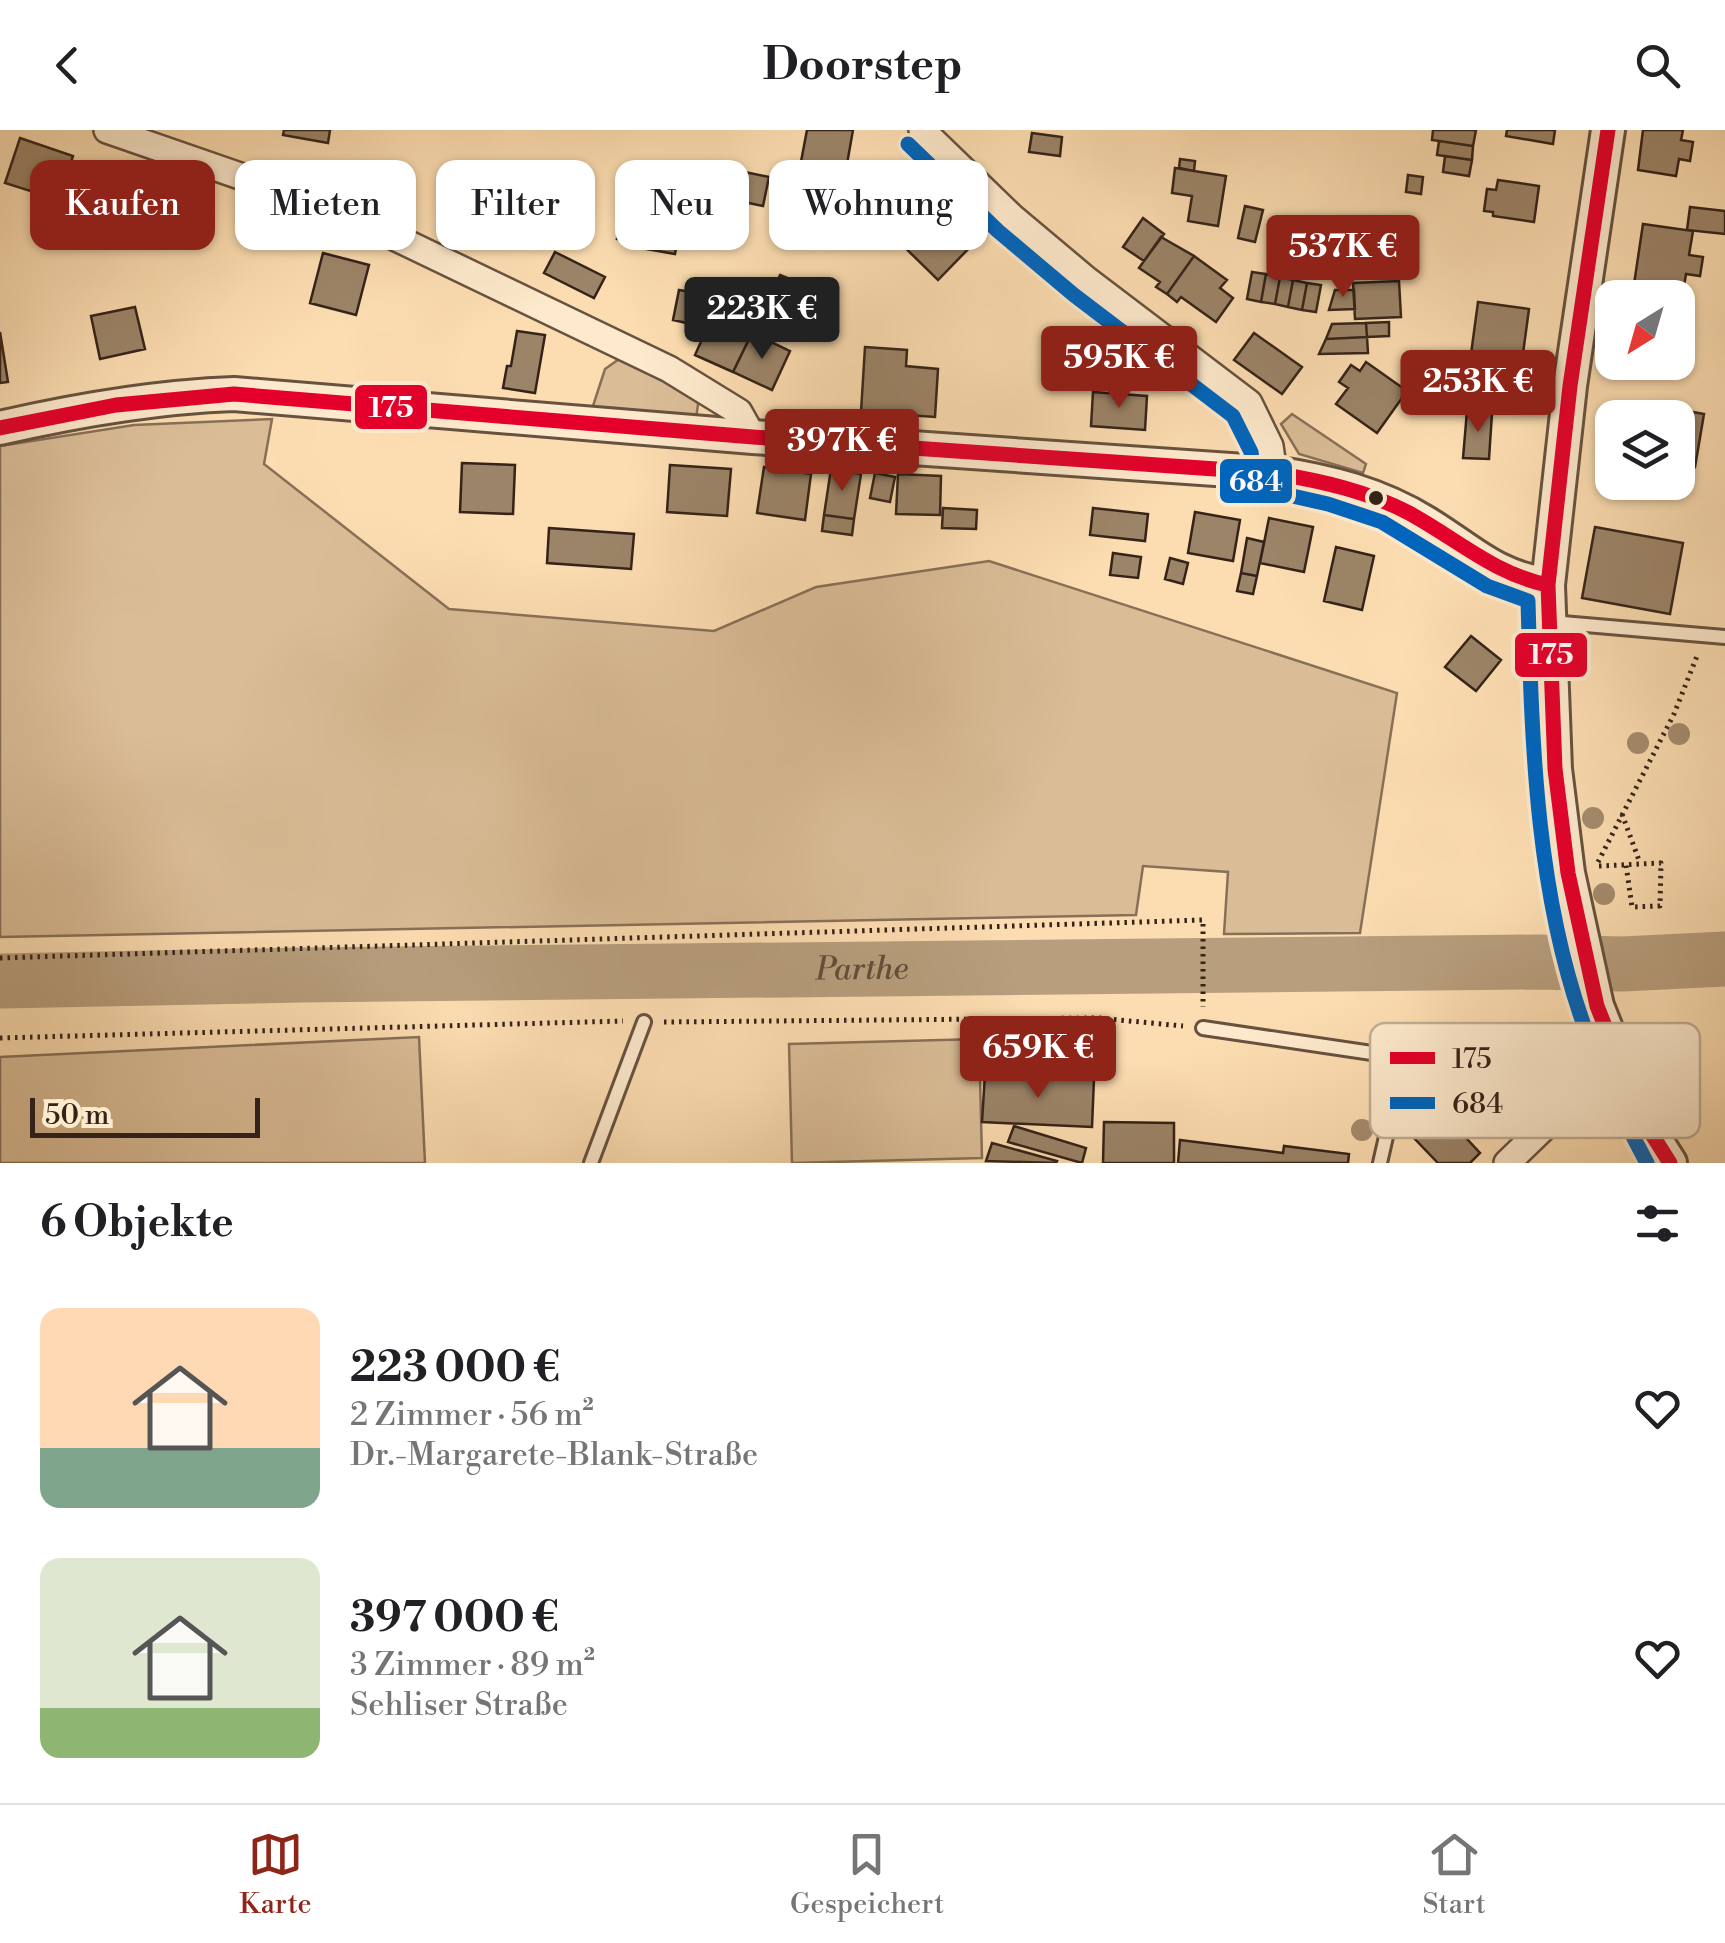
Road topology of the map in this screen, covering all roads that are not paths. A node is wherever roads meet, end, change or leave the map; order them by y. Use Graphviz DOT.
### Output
graph roads {
  1 [pos="107,130"];
  2 [pos="1608,130"];
  3 [pos="936,135"];
  4 [pos="0,428"];
  5 [pos="753,436"];
  6 [pos="1274,473"];
  7 [pos="1548,585"];
  8 [pos="1549,622"];
  9 [pos="1725,637"];
  10 [pos="644,1022"];
  11 [pos="1604,1023"];
  12 [pos="1203,1028"];
  13 [pos="1370,1053"];
  14 [pos="1386,1138"];
  15 [pos="1533,1138"];
  16 [pos="1654,1138"];
  17 [pos="590,1163"];
  18 [pos="1380,1163"];
  19 [pos="1507,1163"];
  20 [pos="1670,1163"];
  1 -- 5 [label="street"];
  2 -- 7 [label="street"];
  3 -- 6 [label="street"];
  4 -- 5 [label="street"];
  5 -- 6 [label="street"];
  6 -- 7 [label="street"];
  7 -- 8 [label="street"];
  8 -- 9 [label="lane"];
  8 -- 11 [label="street"];
  10 -- 17 [label="lane"];
  12 -- 13 [label="lane"];
  14 -- 18 [label="lane"];
  15 -- 19 [label="street"];
  16 -- 20 [label="street"];
}
